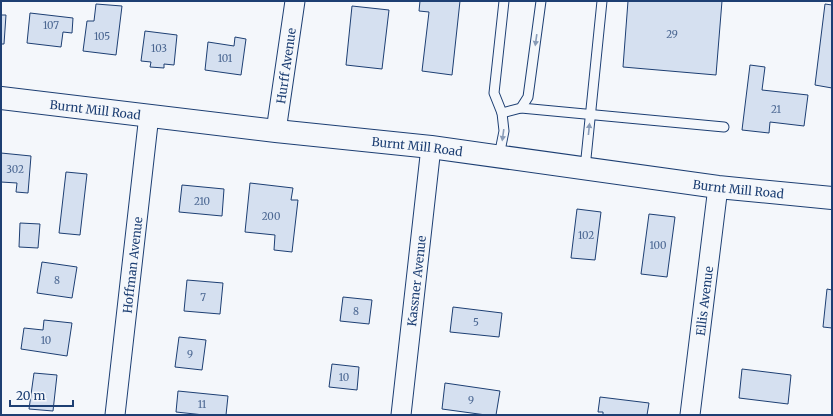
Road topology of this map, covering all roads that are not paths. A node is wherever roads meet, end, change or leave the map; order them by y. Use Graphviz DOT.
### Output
graph roads {
  1 [pos="295,1"];
  2 [pos="504,1"];
  3 [pos="541,1"];
  4 [pos="602,1"];
  5 [pos="1,98"];
  6 [pos="521,108"];
  7 [pos="502,113"];
  8 [pos="591,113"];
  9 [pos="149,115"];
  10 [pos="724,126"];
  11 [pos="276,131"];
  12 [pos="431,147"];
  13 [pos="499,156"];
  14 [pos="585,168"];
  15 [pos="718,186"];
  16 [pos="832,198"];
  17 [pos="115,415"];
  18 [pos="401,415"];
  19 [pos="690,415"];
  1 -- 11 [label="street, Hurff Avenue"];
  2 -- 7 [label="lane"];
  3 -- 6 [label="lane, one-way"];
  4 -- 8 [label="lane"];
  5 -- 9 [label="main road, Burnt Mill Road"];
  6 -- 7 [label="lane"];
  6 -- 8 [label="lane"];
  7 -- 13 [label="lane, one-way"];
  8 -- 10 [label="lane"];
  14 -- 8 [label="lane, one-way"];
  9 -- 11 [label="main road, Burnt Mill Road"];
  9 -- 17 [label="street, Hoffman Avenue"];
  11 -- 12 [label="main road, Burnt Mill Road"];
  12 -- 13 [label="main road, Burnt Mill Road"];
  12 -- 18 [label="street, Kassner Avenue"];
  13 -- 14 [label="main road, Burnt Mill Road"];
  14 -- 15 [label="main road, Burnt Mill Road"];
  15 -- 16 [label="main road, Burnt Mill Road"];
  15 -- 19 [label="street, Ellis Avenue"];
}
